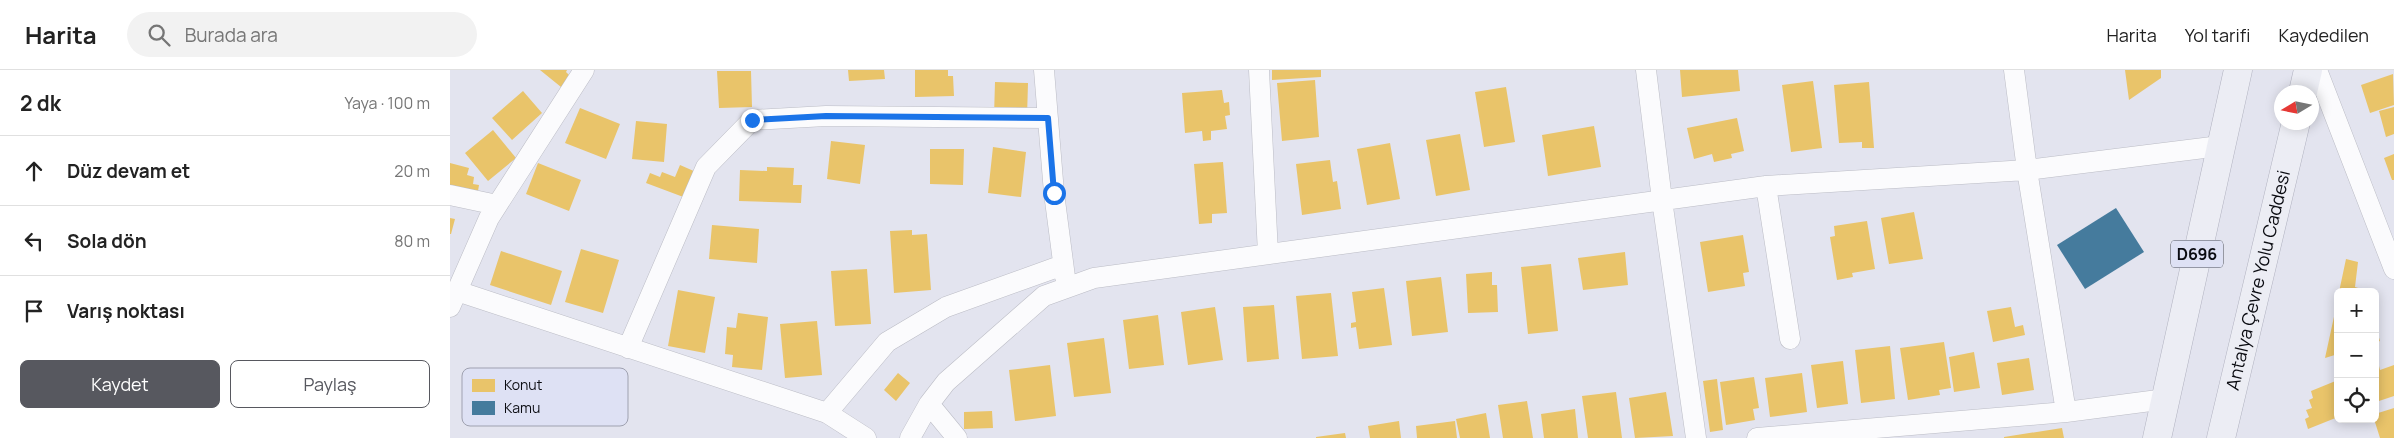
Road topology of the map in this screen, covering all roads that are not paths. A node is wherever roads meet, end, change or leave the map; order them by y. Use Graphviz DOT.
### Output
graph roads {
  1 [pos="584,70"];
  2 [pos="1044,70"];
  3 [pos="1259,70"];
  4 [pos="1646,70"];
  5 [pos="2014,70"];
  6 [pos="2238,70"];
  7 [pos="2308,70"];
  8 [pos="2317,70"];
  9 [pos="2305,85"];
  10 [pos="1048,118"];
  11 [pos="2294,130"];
  12 [pos="2220,146"];
  13 [pos="2027,170"];
  14 [pos="1766,186"];
  15 [pos="450,196"];
  16 [pos="1662,200"];
  17 [pos="497,205"];
  18 [pos="1268,254"];
  19 [pos="1063,265"];
  20 [pos="2394,269"];
  21 [pos="1066,288"];
  22 [pos="453,299"];
  23 [pos="1790,339"];
  24 [pos="628,348"];
  25 [pos="2166,399"];
  26 [pos="929,404"];
  27 [pos="2066,412"];
  28 [pos="826,414"];
  29 [pos="866,438"];
  30 [pos="910,438"];
  31 [pos="957,438"];
  32 [pos="1696,438"];
  33 [pos="1757,438"];
  34 [pos="2157,438"];
  35 [pos="2221,438"];
  1 -- 17 [label="street"];
  2 -- 10 [label="street"];
  3 -- 18 [label="street"];
  4 -- 16 [label="street"];
  5 -- 13 [label="street"];
  6 -- 12 [label="highway, D696"];
  7 -- 9 [label="highway"];
  8 -- 20 [label="street"];
  10 -- 19 [label="street"];
  10 -- 24 [label="street"];
  11 -- 35 [label="highway, Antalya Çevre Yolu Caddesi"];
  12 -- 13 [label="street"];
  12 -- 25 [label="highway, D696"];
  13 -- 14 [label="street"];
  13 -- 27 [label="street"];
  14 -- 16 [label="street"];
  14 -- 23 [label="street"];
  15 -- 17 [label="street"];
  16 -- 18 [label="street"];
  16 -- 32 [label="street"];
  17 -- 22 [label="street"];
  18 -- 21 [label="street"];
  19 -- 21 [label="street"];
  19 -- 28 [label="street"];
  21 -- 26 [label="street"];
  22 -- 24 [label="street"];
  24 -- 28 [label="street"];
  25 -- 27 [label="street"];
  25 -- 34 [label="highway, D696"];
  26 -- 30 [label="street"];
  26 -- 31 [label="street"];
  27 -- 33 [label="street"];
  28 -- 29 [label="street"];
}
